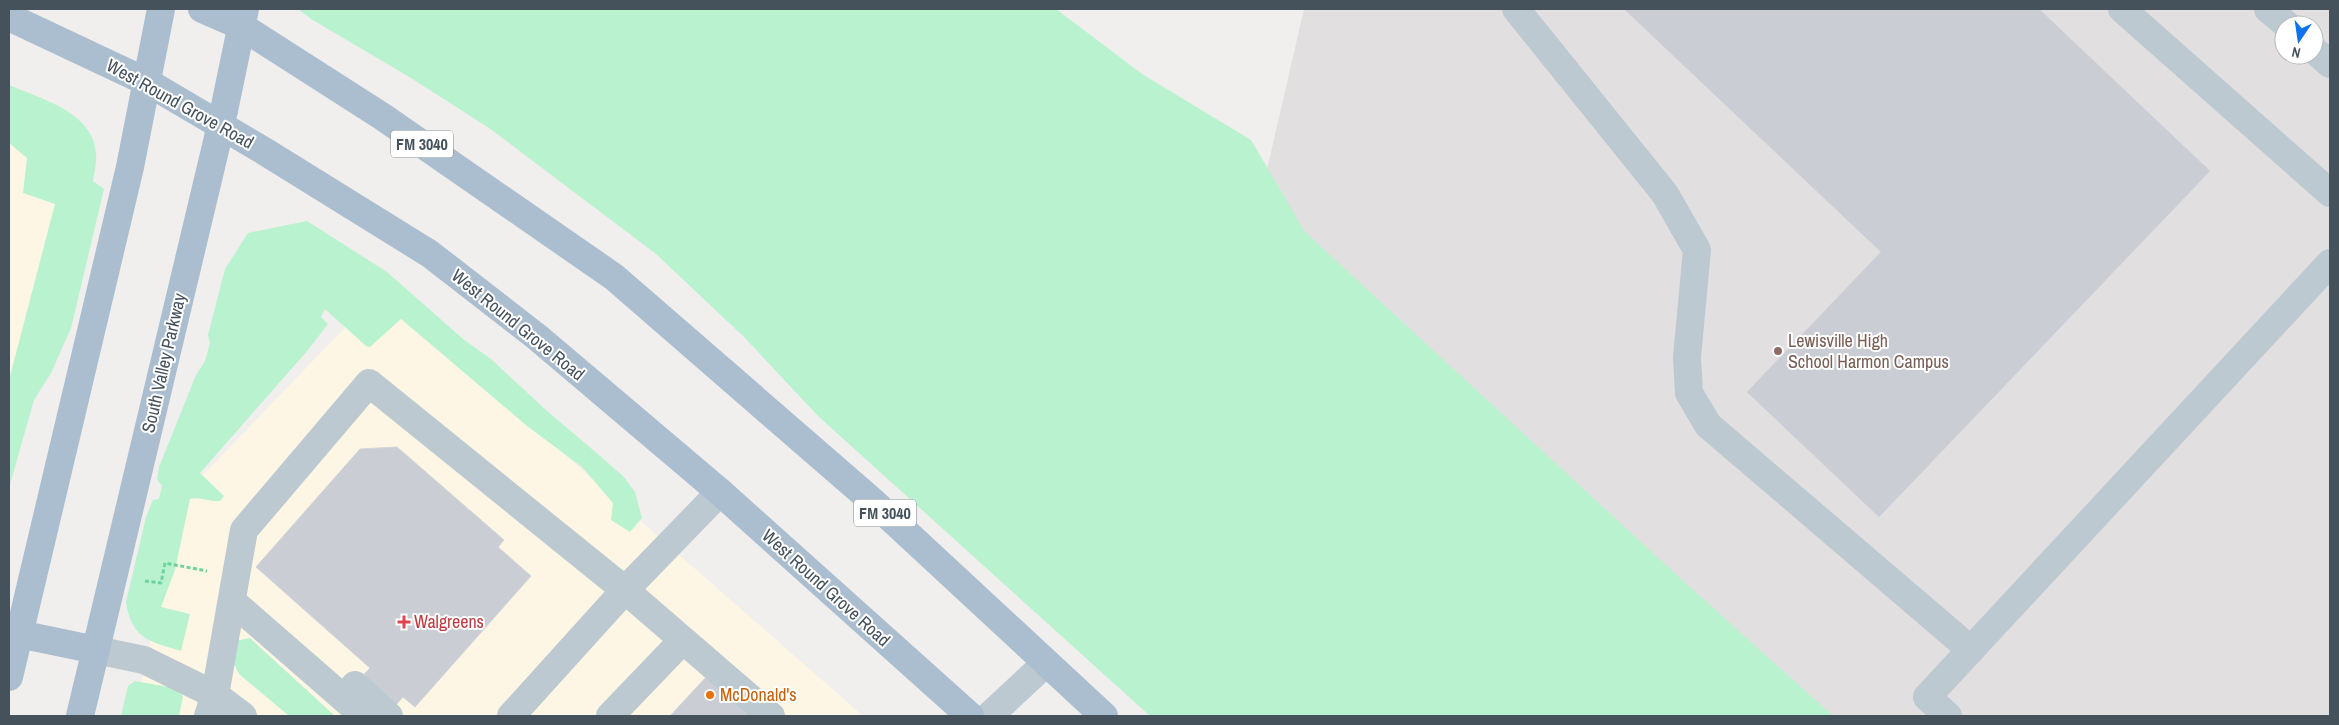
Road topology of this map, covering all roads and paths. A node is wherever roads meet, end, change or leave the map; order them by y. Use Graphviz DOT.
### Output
graph roads {
  1 [pos="161,9"];
  2 [pos="202,9"];
  3 [pos="1516,9"];
  4 [pos="2122,9"];
  5 [pos="9,16"];
  6 [pos="243,18"];
  7 [pos="146,82"];
  8 [pos="221,125"];
  9 [pos="2330,193"];
  10 [pos="2330,263"];
  11 [pos="720,492"];
  12 [pos="237,574"];
  13 [pos="144,581"];
  14 [pos="625,590"];
  15 [pos="233,602"];
  16 [pos="14,633"];
  17 [pos="682,640"];
  18 [pos="96,650"];
  19 [pos="1971,650"];
  20 [pos="303,663"];
  21 [pos="1046,663"];
  22 [pos="9,677"];
  23 [pos="212,706"];
  24 [pos="80,716"];
  25 [pos="243,716"];
  26 [pos="364,716"];
  27 [pos="389,716"];
  28 [pos="511,716"];
  29 [pos="610,716"];
  30 [pos="771,716"];
  31 [pos="970,716"];
  32 [pos="989,716"];
  33 [pos="1104,716"];
  34 [pos="1948,716"];
  1 -- 7 [label="main road"];
  2 -- 6 [label="main road, FM 3040"];
  3 -- 19 [label="lane"];
  4 -- 9 [label="lane"];
  5 -- 7 [label="main road, West Round Grove Road"];
  6 -- 8 [label="main road, South Valley Parkway"];
  6 -- 21 [label="main road, FM 3040"];
  7 -- 8 [label="main road, West Round Grove Road"];
  7 -- 16 [label="main road"];
  8 -- 11 [label="main road, West Round Grove Road"];
  8 -- 18 [label="main road, South Valley Parkway"];
  10 -- 19 [label="lane"];
  11 -- 14 [label="lane"];
  11 -- 31 [label="main road, West Round Grove Road"];
  12 -- 13 [label="path"];
  12 -- 14 [label="lane"];
  12 -- 15 [label="lane"];
  14 -- 17 [label="lane"];
  14 -- 28 [label="lane"];
  15 -- 20 [label="lane"];
  15 -- 23 [label="lane"];
  16 -- 18 [label="main road"];
  16 -- 22 [label="main road"];
  17 -- 29 [label="lane"];
  17 -- 30 [label="lane"];
  18 -- 23 [label="lane"];
  18 -- 24 [label="main road, South Valley Parkway"];
  19 -- 34 [label="lane"];
  20 -- 26 [label="lane"];
  20 -- 27 [label="lane"];
  21 -- 32 [label="lane"];
  21 -- 33 [label="main road, FM 3040"];
  23 -- 25 [label="lane"];
}
